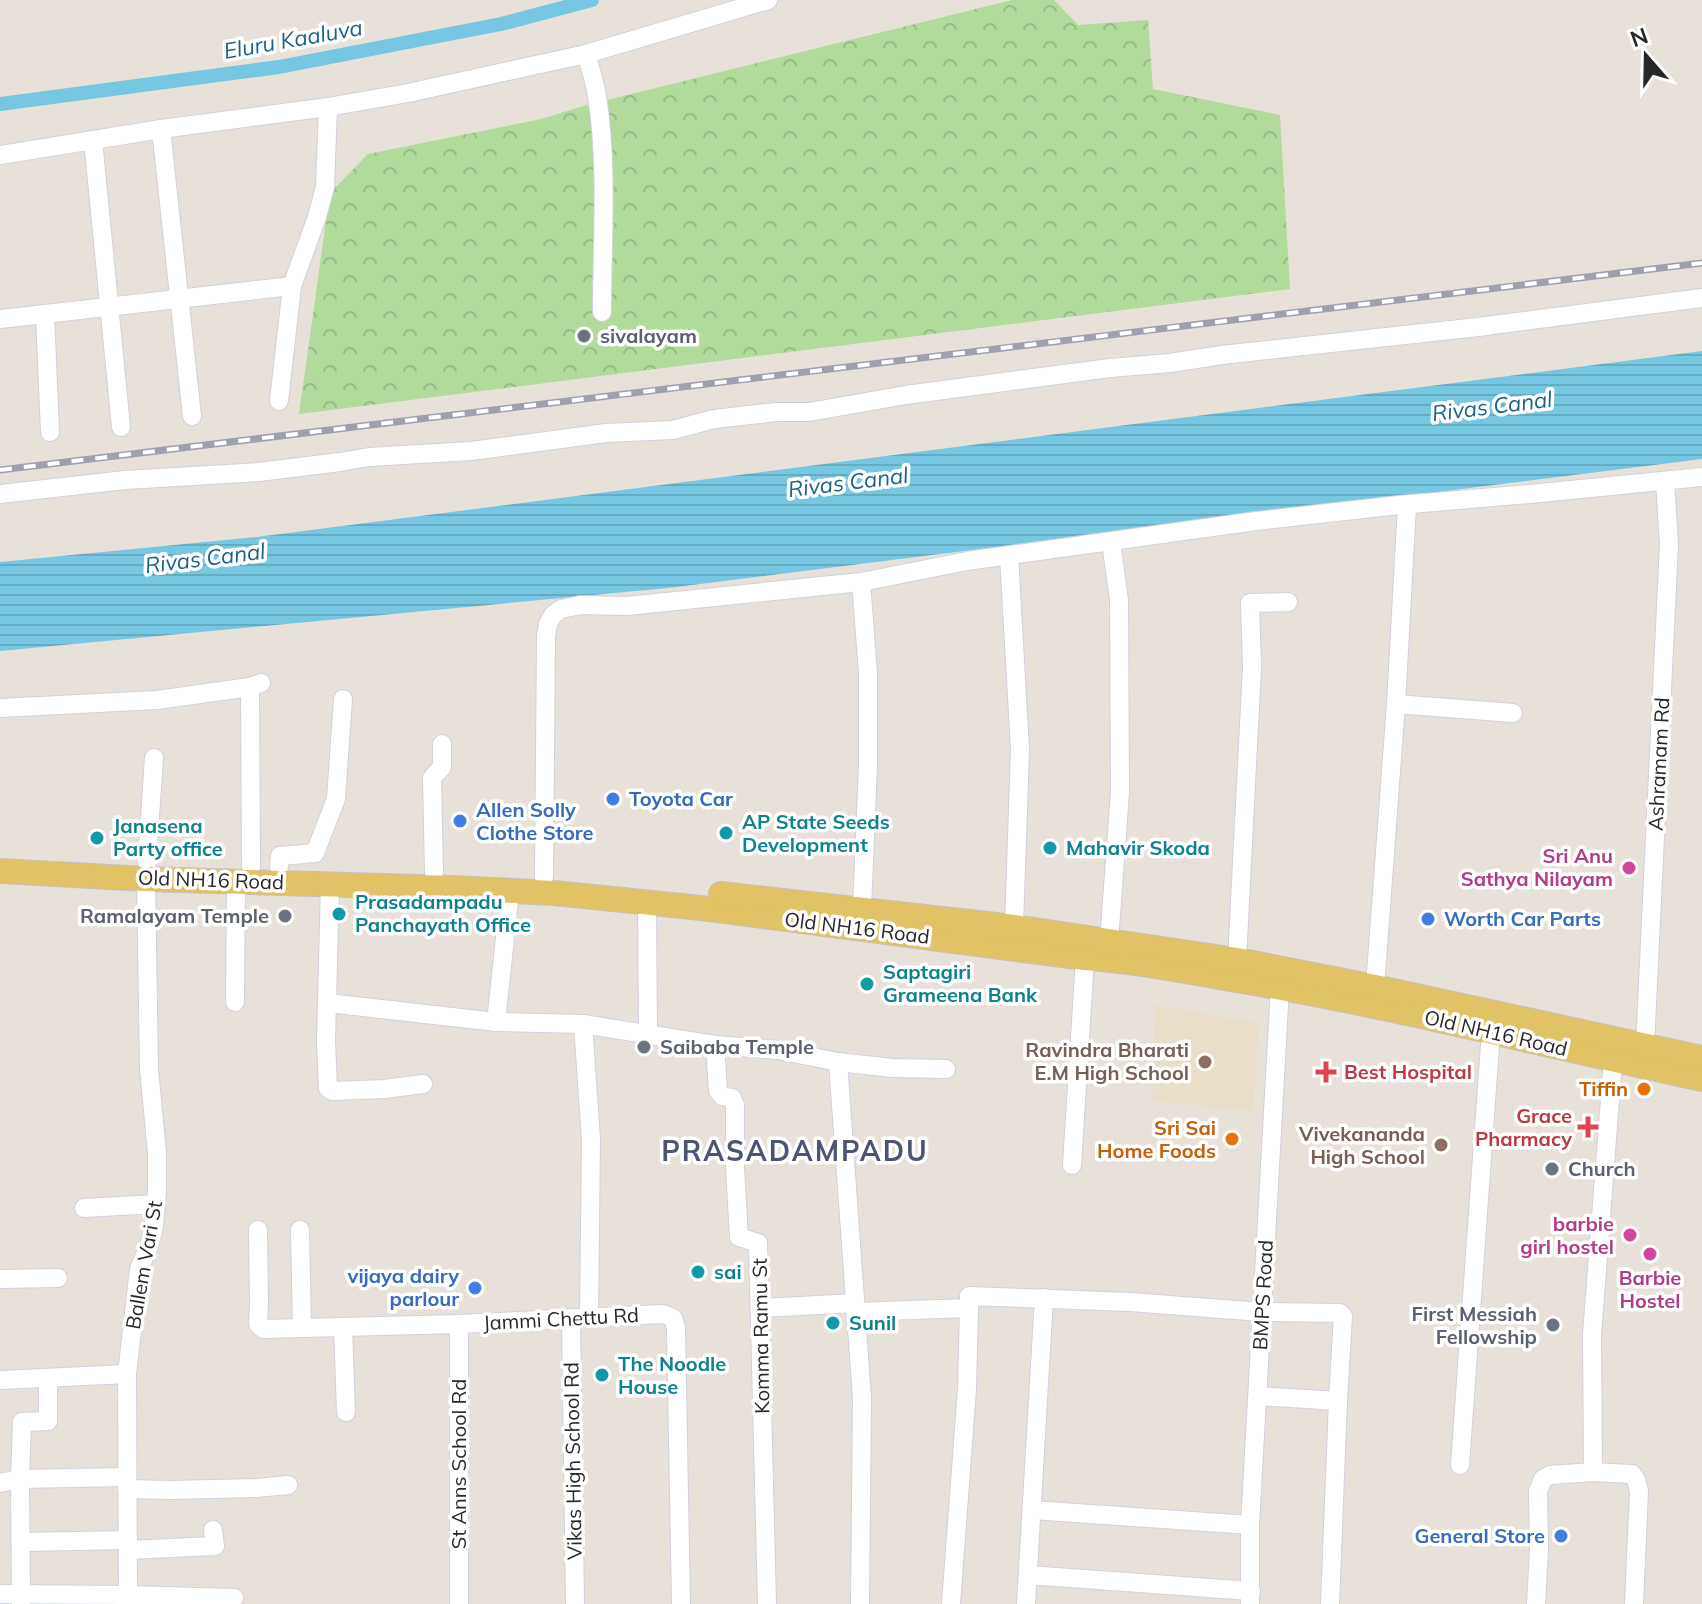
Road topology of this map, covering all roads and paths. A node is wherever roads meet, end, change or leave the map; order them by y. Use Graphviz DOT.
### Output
graph roads {
  1 [pos="768,0"];
  2 [pos="586,54"];
  3 [pos="328,107"];
  4 [pos="161,129"];
  5 [pos="93,140"];
  6 [pos="0,155"];
  7 [pos="292,286"];
  8 [pos="1702,298"];
  9 [pos="180,299"];
  10 [pos="111,306"];
  11 [pos="602,312"];
  12 [pos="45,314"];
  13 [pos="0,319"];
  14 [pos="279,401"];
  15 [pos="192,416"];
  16 [pos="121,427"];
  17 [pos="50,432"];
  18 [pos="1702,477"];
  19 [pos="1665,481"];
  20 [pos="0,494"];
  21 [pos="1407,505"];
  22 [pos="1111,542"];
  23 [pos="1009,556"];
  24 [pos="861,582"];
  25 [pos="1288,602"];
  26 [pos="343,699"];
  27 [pos="1396,704"];
  28 [pos="0,708"];
  29 [pos="1513,713"];
  30 [pos="442,744"];
  31 [pos="154,758"];
  32 [pos="0,855"];
  33 [pos="279,867"];
  34 [pos="147,870"];
  35 [pos="0,871"];
  36 [pos="434,872"];
  37 [pos="244,874"];
  38 [pos="544,877"];
  39 [pos="330,883"];
  40 [pos="510,891"];
  41 [pos="647,903"];
  42 [pos="862,909"];
  43 [pos="1014,927"];
  44 [pos="1095,947"];
  45 [pos="1237,960"];
  46 [pos="1280,987"];
  47 [pos="1375,987"];
  48 [pos="235,1002"];
  49 [pos="328,1003"];
  50 [pos="496,1022"];
  51 [pos="583,1024"];
  52 [pos="1491,1031"];
  53 [pos="648,1034"];
  54 [pos="715,1045"];
  55 [pos="1645,1046"];
  56 [pos="1702,1058"];
  57 [pos="1613,1060"];
  58 [pos="838,1062"];
  59 [pos="946,1069"];
  60 [pos="1702,1079"];
  61 [pos="423,1084"];
  62 [pos="1072,1165"];
  63 [pos="156,1204"];
  64 [pos="84,1208"];
  65 [pos="258,1230"];
  66 [pos="300,1230"];
  67 [pos="58,1278"];
  68 [pos="0,1279"];
  69 [pos="1044,1298"];
  70 [pos="760,1308"];
  71 [pos="855,1308"];
  72 [pos="969,1308"];
  73 [pos="1262,1312"];
  74 [pos="580,1318"];
  75 [pos="459,1324"];
  76 [pos="343,1327"];
  77 [pos="302,1328"];
  78 [pos="127,1374"];
  79 [pos="48,1378"];
  80 [pos="0,1380"];
  81 [pos="1258,1396"];
  82 [pos="1338,1401"];
  83 [pos="346,1412"];
  84 [pos="1460,1465"];
  85 [pos="1593,1472"];
  86 [pos="20,1479"];
  87 [pos="0,1483"];
  88 [pos="126,1483"];
  89 [pos="288,1485"];
  90 [pos="1032,1510"];
  91 [pos="1250,1525"];
  92 [pos="213,1530"];
  93 [pos="21,1542"];
  94 [pos="128,1545"];
  95 [pos="1028,1575"];
  96 [pos="0,1594"];
  97 [pos="234,1598"];
  98 [pos="1250,1598"];
  99 [pos="21,1599"];
  100 [pos="128,1599"];
  101 [pos="459,1604"];
  102 [pos="575,1604"];
  103 [pos="681,1604"];
  104 [pos="767,1604"];
  105 [pos="860,1604"];
  106 [pos="951,1604"];
  107 [pos="1026,1604"];
  108 [pos="1330,1604"];
  109 [pos="1536,1604"];
  110 [pos="1634,1604"];
  1 -- 2 [label="street"];
  2 -- 3 [label="street"];
  2 -- 11 [label="street"];
  3 -- 4 [label="street"];
  3 -- 7 [label="street"];
  4 -- 5 [label="street"];
  4 -- 9 [label="street"];
  5 -- 6 [label="street"];
  5 -- 10 [label="street"];
  7 -- 9 [label="street"];
  7 -- 14 [label="street"];
  8 -- 20 [label="street"];
  9 -- 10 [label="street"];
  9 -- 15 [label="street"];
  10 -- 12 [label="street"];
  10 -- 16 [label="street"];
  12 -- 13 [label="street"];
  12 -- 17 [label="street"];
  18 -- 19 [label="street"];
  19 -- 21 [label="street"];
  19 -- 55 [label="street, Ashramam Rd"];
  21 -- 22 [label="street"];
  21 -- 27 [label="street"];
  22 -- 23 [label="street"];
  22 -- 44 [label="street"];
  23 -- 24 [label="street"];
  23 -- 43 [label="street"];
  24 -- 38 [label="street"];
  24 -- 42 [label="street"];
  25 -- 45 [label="street"];
  26 -- 33 [label="street"];
  27 -- 29 [label="street"];
  27 -- 47 [label="street"];
  28 -- 37 [label="street"];
  30 -- 36 [label="street"];
  31 -- 34 [label="street, Ballem Vari St"];
  32 -- 34 [label="main road, Old NH16 Road"];
  33 -- 36 [label="main road, Old NH16 Road"];
  33 -- 37 [label="main road, Old NH16 Road"];
  34 -- 35 [label="main road, Old NH16 Road"];
  34 -- 37 [label="main road, Old NH16 Road"];
  34 -- 63 [label="street, Ballem Vari St"];
  36 -- 38 [label="main road, Old NH16 Road"];
  37 -- 39 [label="main road, Old NH16 Road"];
  37 -- 48 [label="street"];
  38 -- 42 [label="main road, Old NH16 Road"];
  39 -- 40 [label="main road, Old NH16 Road"];
  39 -- 49 [label="street"];
  40 -- 41 [label="main road, Old NH16 Road"];
  40 -- 50 [label="street"];
  41 -- 44 [label="main road, Old NH16 Road"];
  41 -- 53 [label="street"];
  42 -- 43 [label="main road, Old NH16 Road"];
  43 -- 44 [label="main road, Old NH16 Road"];
  44 -- 45 [label="main road, Old NH16 Road"];
  44 -- 46 [label="main road, Old NH16 Road"];
  44 -- 62 [label="street"];
  45 -- 47 [label="main road, Old NH16 Road"];
  46 -- 52 [label="main road, Old NH16 Road"];
  46 -- 73 [label="street, BMPS Road"];
  47 -- 55 [label="main road, Old NH16 Road"];
  49 -- 50 [label="street"];
  49 -- 61 [label="street"];
  50 -- 51 [label="street"];
  51 -- 53 [label="street"];
  51 -- 74 [label="street, Vikas High School Rd"];
  52 -- 57 [label="main road, Old NH16 Road"];
  52 -- 84 [label="street"];
  53 -- 54 [label="street"];
  54 -- 58 [label="street"];
  54 -- 70 [label="street, Komma Ramu St"];
  55 -- 56 [label="main road, Old NH16 Road"];
  57 -- 60 [label="main road, Old NH16 Road"];
  57 -- 85 [label="street"];
  58 -- 59 [label="street"];
  58 -- 71 [label="street"];
  63 -- 64 [label="street"];
  63 -- 78 [label="street, Ballem Vari St"];
  65 -- 77 [label="street, Jammi Chettu Rd"];
  66 -- 77 [label="street"];
  67 -- 68 [label="street"];
  69 -- 72 [label="street"];
  69 -- 73 [label="street"];
  69 -- 90 [label="street"];
  70 -- 71 [label="street"];
  70 -- 104 [label="street, Komma Ramu St"];
  71 -- 72 [label="street"];
  71 -- 105 [label="street"];
  72 -- 106 [label="street"];
  73 -- 81 [label="street, BMPS Road"];
  73 -- 82 [label="street"];
  74 -- 75 [label="street, Jammi Chettu Rd"];
  74 -- 102 [label="street, Vikas High School Rd"];
  74 -- 103 [label="street, Jammi Chettu Rd"];
  75 -- 76 [label="street, Jammi Chettu Rd"];
  75 -- 101 [label="street, St Anns School Rd"];
  76 -- 77 [label="street, Jammi Chettu Rd"];
  76 -- 83 [label="street"];
  78 -- 79 [label="street"];
  78 -- 88 [label="street, Ballem Vari St"];
  79 -- 80 [label="street"];
  79 -- 86 [label="street"];
  81 -- 82 [label="street"];
  81 -- 91 [label="street, BMPS Road"];
  82 -- 108 [label="street"];
  85 -- 109 [label="street"];
  85 -- 110 [label="street"];
  86 -- 87 [label="street"];
  86 -- 88 [label="street"];
  86 -- 93 [label="street"];
  88 -- 89 [label="street"];
  88 -- 94 [label="street, Ballem Vari St"];
  90 -- 91 [label="street"];
  90 -- 95 [label="street"];
  91 -- 98 [label="street, BMPS Road"];
  92 -- 94 [label="street"];
  93 -- 94 [label="street"];
  93 -- 99 [label="street"];
  94 -- 100 [label="street, Ballem Vari St"];
  95 -- 98 [label="street"];
  95 -- 107 [label="street"];
  96 -- 99 [label="street"];
  97 -- 100 [label="street"];
  99 -- 100 [label="street"];
}
